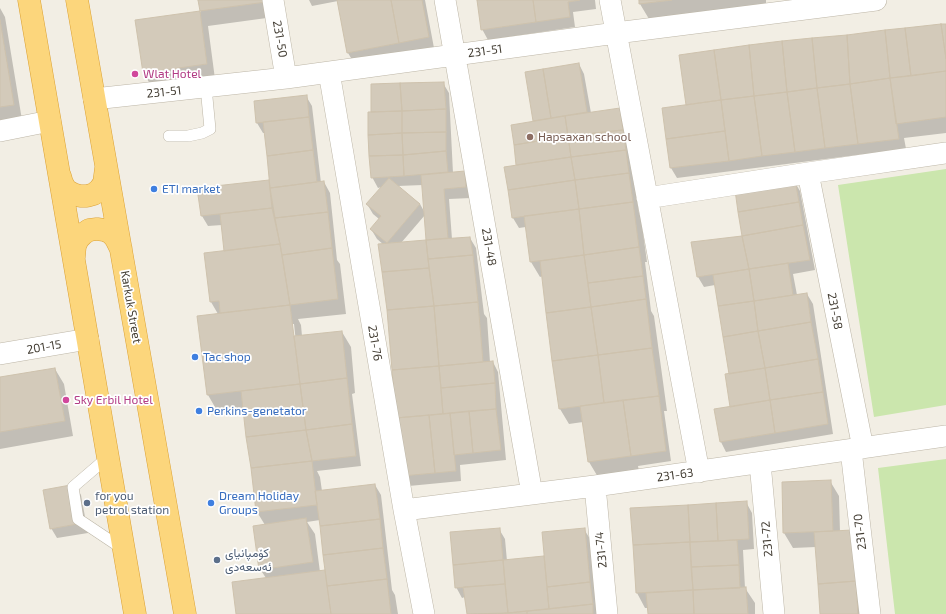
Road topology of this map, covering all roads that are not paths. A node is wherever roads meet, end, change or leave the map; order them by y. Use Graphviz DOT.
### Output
graph roads {
  1 [pos="29,0"];
  2 [pos="77,0"];
  3 [pos="273,0"];
  4 [pos="445,0"];
  5 [pos="610,0"];
  6 [pos="876,0"];
  7 [pos="778,6"];
  8 [pos="616,33"];
  9 [pos="455,56"];
  10 [pos="329,72"];
  11 [pos="286,78"];
  12 [pos="206,87"];
  13 [pos="94,99"];
  14 [pos="50,121"];
  15 [pos="0,131"];
  16 [pos="169,136"];
  17 [pos="946,153"];
  18 [pos="106,164"];
  19 [pos="808,173"];
  20 [pos="61,178"];
  21 [pos="647,198"];
  22 [pos="121,249"];
  23 [pos="74,258"];
  24 [pos="88,339"];
  25 [pos="0,354"];
  26 [pos="946,436"];
  27 [pos="857,449"];
  28 [pos="108,457"];
  29 [pos="760,463"];
  30 [pos="699,472"];
  31 [pos="595,486"];
  32 [pos="532,494"];
  33 [pos="404,510"];
  34 [pos="124,549"];
  35 [pos="135,614"];
  36 [pos="185,614"];
  37 [pos="424,614"];
  38 [pos="607,614"];
  39 [pos="774,614"];
  40 [pos="870,614"];
  1 -- 14 [label="highway"];
  2 -- 13 [label="highway, Karkuk Street"];
  3 -- 11 [label="street, 231-50"];
  4 -- 9 [label="street, 231-48"];
  5 -- 8 [label="street"];
  6 -- 7 [label="street, 231-51"];
  7 -- 8 [label="street, 231-51"];
  8 -- 9 [label="street, 231-51"];
  8 -- 21 [label="street"];
  9 -- 10 [label="street, 231-51"];
  9 -- 32 [label="street, 231-48"];
  10 -- 11 [label="street, 231-51"];
  10 -- 33 [label="street, 231-76"];
  11 -- 12 [label="street, 231-51"];
  12 -- 13 [label="street, 231-51"];
  12 -- 16 [label="lane"];
  13 -- 18 [label="highway, Karkuk Street"];
  14 -- 15 [label="street"];
  14 -- 20 [label="highway"];
  17 -- 19 [label="street"];
  18 -- 20 [label="highway"];
  18 -- 22 [label="highway, Karkuk Street"];
  19 -- 21 [label="street"];
  19 -- 27 [label="street, 231-58"];
  20 -- 23 [label="highway"];
  21 -- 30 [label="street"];
  22 -- 23 [label="highway"];
  22 -- 36 [label="highway, Karkuk Street"];
  23 -- 24 [label="highway"];
  24 -- 25 [label="street, 201-15"];
  24 -- 28 [label="highway"];
  26 -- 27 [label="street, 231-63"];
  27 -- 29 [label="street, 231-63"];
  27 -- 40 [label="street, 231-70"];
  28 -- 34 [label="highway"];
  28 -- 34 [label="lane"];
  29 -- 30 [label="street, 231-63"];
  29 -- 39 [label="street, 231-72"];
  30 -- 31 [label="street, 231-63"];
  31 -- 32 [label="street, 231-63"];
  31 -- 38 [label="street, 231-74"];
  32 -- 33 [label="street, 231-63"];
  33 -- 37 [label="street, 231-76"];
  34 -- 35 [label="highway"];
}
